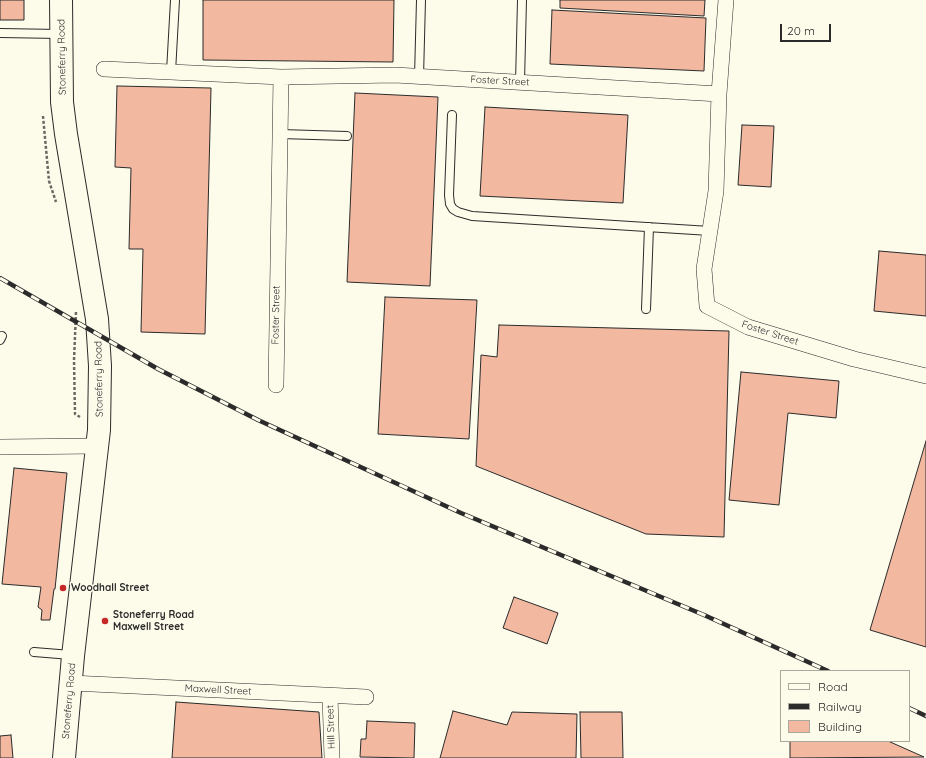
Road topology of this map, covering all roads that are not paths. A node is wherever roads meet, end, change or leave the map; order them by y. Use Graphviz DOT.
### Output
graph roads {
  1 [pos="61,0"];
  2 [pos="175,0"];
  3 [pos="422,0"];
  4 [pos="522,0"];
  5 [pos="726,0"];
  6 [pos="0,33"];
  7 [pos="61,34"];
  8 [pos="104,69"];
  9 [pos="171,72"];
  10 [pos="281,77"];
  11 [pos="419,77"];
  12 [pos="520,82"];
  13 [pos="719,94"];
  14 [pos="452,115"];
  15 [pos="280,134"];
  16 [pos="347,136"];
  17 [pos="649,227"];
  18 [pos="710,230"];
  19 [pos="646,309"];
  20 [pos="926,376"];
  21 [pos="276,385"];
  22 [pos="97,446"];
  23 [pos="0,447"];
  24 [pos="34,652"];
  25 [pos="73,656"];
  26 [pos="70,683"];
  27 [pos="330,696"];
  28 [pos="366,697"];
  29 [pos="64,758"];
  30 [pos="332,758"];
  1 -- 7 [label="highway, Stoneferry Road"];
  2 -- 9 [label="lane"];
  3 -- 11 [label="lane"];
  4 -- 12 [label="lane"];
  5 -- 13 [label="street, Foster Street"];
  6 -- 7 [label="lane"];
  7 -- 22 [label="highway, Stoneferry Road"];
  8 -- 9 [label="street, Foster Street"];
  9 -- 10 [label="street, Foster Street"];
  10 -- 11 [label="street, Foster Street"];
  10 -- 15 [label="street, Foster Street"];
  11 -- 12 [label="street, Foster Street"];
  12 -- 13 [label="street, Foster Street"];
  13 -- 18 [label="street, Foster Street"];
  14 -- 17 [label="lane"];
  15 -- 16 [label="lane"];
  15 -- 21 [label="street, Foster Street"];
  17 -- 18 [label="lane"];
  17 -- 19 [label="lane"];
  18 -- 20 [label="street, Foster Street"];
  22 -- 23 [label="street"];
  22 -- 25 [label="highway, Stoneferry Road"];
  24 -- 25 [label="lane"];
  25 -- 26 [label="highway, Stoneferry Road"];
  26 -- 27 [label="street, Maxwell Street"];
  26 -- 29 [label="highway, Stoneferry Road"];
  27 -- 28 [label="street, Maxwell Street"];
  27 -- 30 [label="street, Hill Street"];
}
